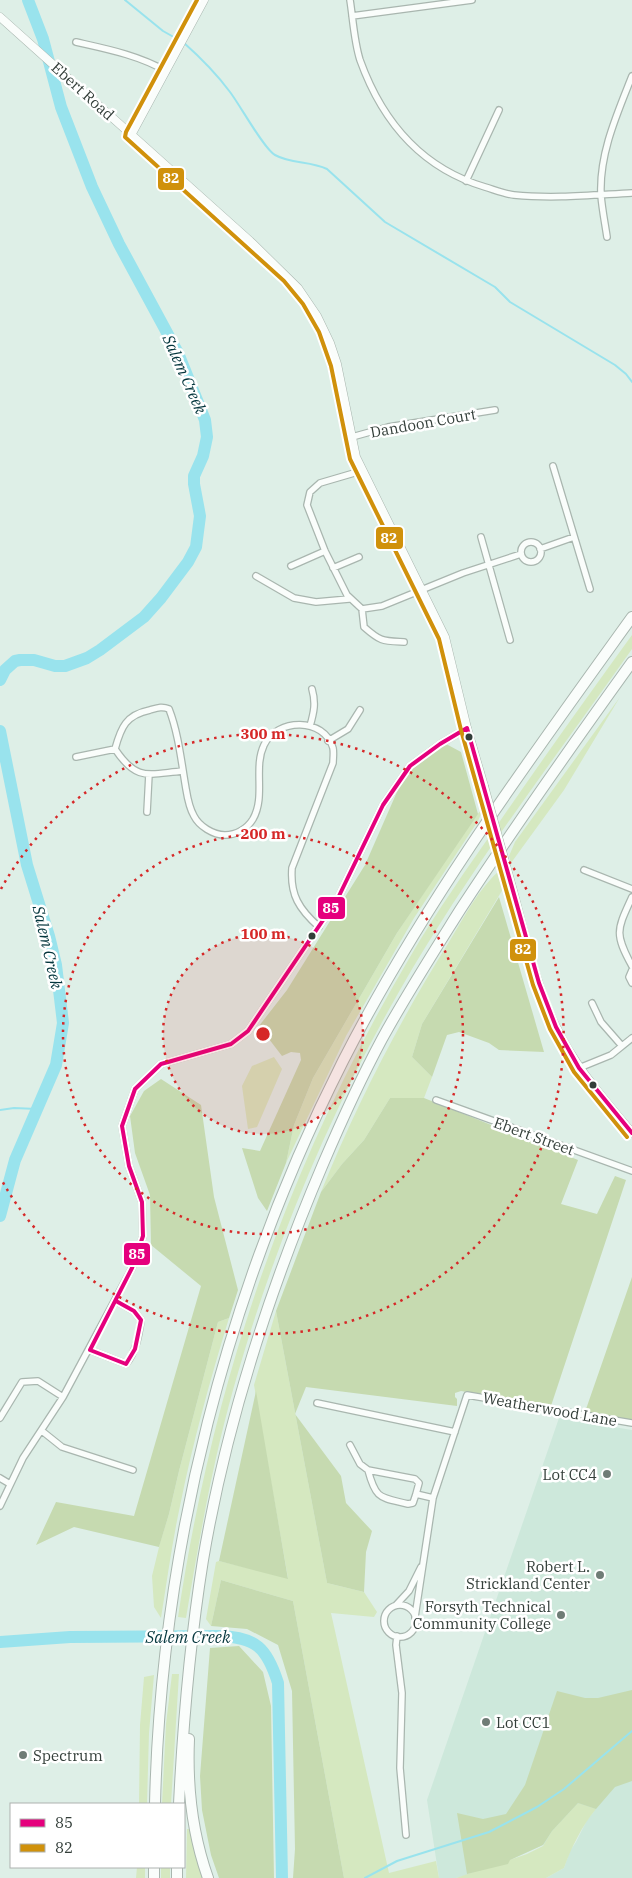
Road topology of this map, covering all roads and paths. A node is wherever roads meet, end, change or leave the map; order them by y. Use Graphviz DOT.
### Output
graph roads {
  1 [pos="204,0"];
  2 [pos="350,0"];
  3 [pos="472,0"];
  4 [pos="352,16"];
  5 [pos="0,17"];
  6 [pos="76,42"];
  7 [pos="166,71"];
  8 [pos="632,76"];
  9 [pos="499,110"];
  10 [pos="131,134"];
  11 [pos="466,181"];
  12 [pos="632,193"];
  13 [pos="601,195"];
  14 [pos="607,237"];
  15 [pos="495,410"];
  16 [pos="352,437"];
  17 [pos="552,466"];
  18 [pos="361,471"];
  19 [pos="481,537"];
  20 [pos="574,538"];
  21 [pos="540,549"];
  22 [pos="325,551"];
  23 [pos="521,554"];
  24 [pos="359,557"];
  25 [pos="489,565"];
  26 [pos="291,566"];
  27 [pos="333,568"];
  28 [pos="256,576"];
  29 [pos="422,589"];
  30 [pos="590,589"];
  31 [pos="349,599"];
  32 [pos="362,609"];
  33 [pos="632,617"];
  34 [pos="510,640"];
  35 [pos="404,642"];
  36 [pos="632,662"];
  37 [pos="312,689"];
  38 [pos="360,710"];
  39 [pos="310,726"];
  40 [pos="467,728"];
  41 [pos="328,741"];
  42 [pos="115,749"];
  43 [pos="76,756"];
  44 [pos="183,771"];
  45 [pos="149,774"];
  46 [pos="147,812"];
  47 [pos="584,870"];
  48 [pos="632,889"];
  49 [pos="632,897"];
  50 [pos="319,928"];
  51 [pos="632,966"];
  52 [pos="632,970"];
  53 [pos="632,983"];
  54 [pos="592,1003"];
  55 [pos="632,1038"];
  56 [pos="622,1046"];
  57 [pos="580,1068"];
  58 [pos="436,1100"];
  59 [pos="632,1133"];
  60 [pos="632,1171"];
  61 [pos="116,1301"];
  62 [pos="90,1350"];
  63 [pos="63,1397"];
  64 [pos="317,1403"];
  65 [pos="0,1418"];
  66 [pos="632,1423"];
  67 [pos="42,1430"];
  68 [pos="455,1432"];
  69 [pos="350,1445"];
  70 [pos="133,1470"];
  71 [pos="368,1470"];
  72 [pos="0,1478"];
  73 [pos="10,1484"];
  74 [pos="416,1494"];
  75 [pos="433,1498"];
  76 [pos="0,1506"];
  77 [pos="422,1565"];
  78 [pos="396,1606"];
  79 [pos="415,1617"];
  80 [pos="397,1636"];
  81 [pos="188,1674"];
  82 [pos="155,1803"];
  83 [pos="179,1803"];
  84 [pos="406,1835"];
  85 [pos="208,1878"];
  1 -- 7 [label="main road"];
  2 -- 4 [label="street"];
  3 -- 4 [label="street"];
  4 -- 11 [label="street"];
  5 -- 10 [label="main road, Ebert Road"];
  6 -- 7 [label="street"];
  7 -- 10 [label="main road"];
  8 -- 13 [label="street"];
  9 -- 11 [label="street"];
  10 -- 16 [label="main road, Ebert Road"];
  11 -- 13 [label="street"];
  12 -- 13 [label="street"];
  13 -- 14 [label="street"];
  15 -- 16 [label="street, Dandoon Court"];
  16 -- 18 [label="main road, Ebert Road"];
  17 -- 20 [label="street"];
  18 -- 22 [label="street"];
  18 -- 29 [label="main road, Ebert Road"];
  19 -- 25 [label="street"];
  20 -- 21 [label="street"];
  20 -- 30 [label="street"];
  21 -- 23 [label="street"];
  21 -- 23 [label="street"];
  22 -- 26 [label="street"];
  22 -- 27 [label="street"];
  23 -- 25 [label="street"];
  24 -- 27 [label="street"];
  25 -- 29 [label="street"];
  25 -- 34 [label="street"];
  27 -- 31 [label="street"];
  28 -- 31 [label="street"];
  29 -- 32 [label="street"];
  29 -- 40 [label="main road, Ebert Road"];
  31 -- 32 [label="street"];
  32 -- 35 [label="street"];
  33 -- 82 [label="highway"];
  36 -- 81 [label="highway"];
  37 -- 39 [label="street"];
  38 -- 41 [label="street"];
  39 -- 41 [label="street"];
  39 -- 44 [label="street"];
  40 -- 50 [label="street"];
  40 -- 57 [label="main road, Ebert Road, bridge"];
  41 -- 50 [label="street"];
  42 -- 43 [label="street"];
  42 -- 44 [label="street"];
  42 -- 45 [label="street"];
  44 -- 45 [label="street"];
  45 -- 46 [label="street"];
  47 -- 48 [label="street"];
  49 -- 51 [label="street"];
  50 -- 61 [label="street"];
  52 -- 53 [label="street"];
  54 -- 56 [label="street"];
  55 -- 56 [label="street"];
  56 -- 57 [label="street"];
  57 -- 59 [label="main road, Ebert Road"];
  58 -- 60 [label="street, Ebert Street"];
  61 -- 62 [label="street"];
  61 -- 62 [label="street"];
  62 -- 63 [label="street"];
  63 -- 65 [label="street"];
  63 -- 67 [label="street"];
  64 -- 68 [label="street"];
  66 -- 68 [label="street, Weatherwood Lane"];
  67 -- 70 [label="street"];
  67 -- 73 [label="street"];
  68 -- 75 [label="street"];
  69 -- 71 [label="street"];
  71 -- 74 [label="street"];
  71 -- 74 [label="street"];
  72 -- 73 [label="street"];
  73 -- 76 [label="street"];
  74 -- 75 [label="street"];
  75 -- 77 [label="street"];
  77 -- 78 [label="street"];
  77 -- 79 [label="street"];
  78 -- 79 [label="street"];
  78 -- 80 [label="street"];
  79 -- 80 [label="street"];
  80 -- 84 [label="street"];
  81 -- 83 [label="highway"];
  81 -- 85 [label="highway"];
}
